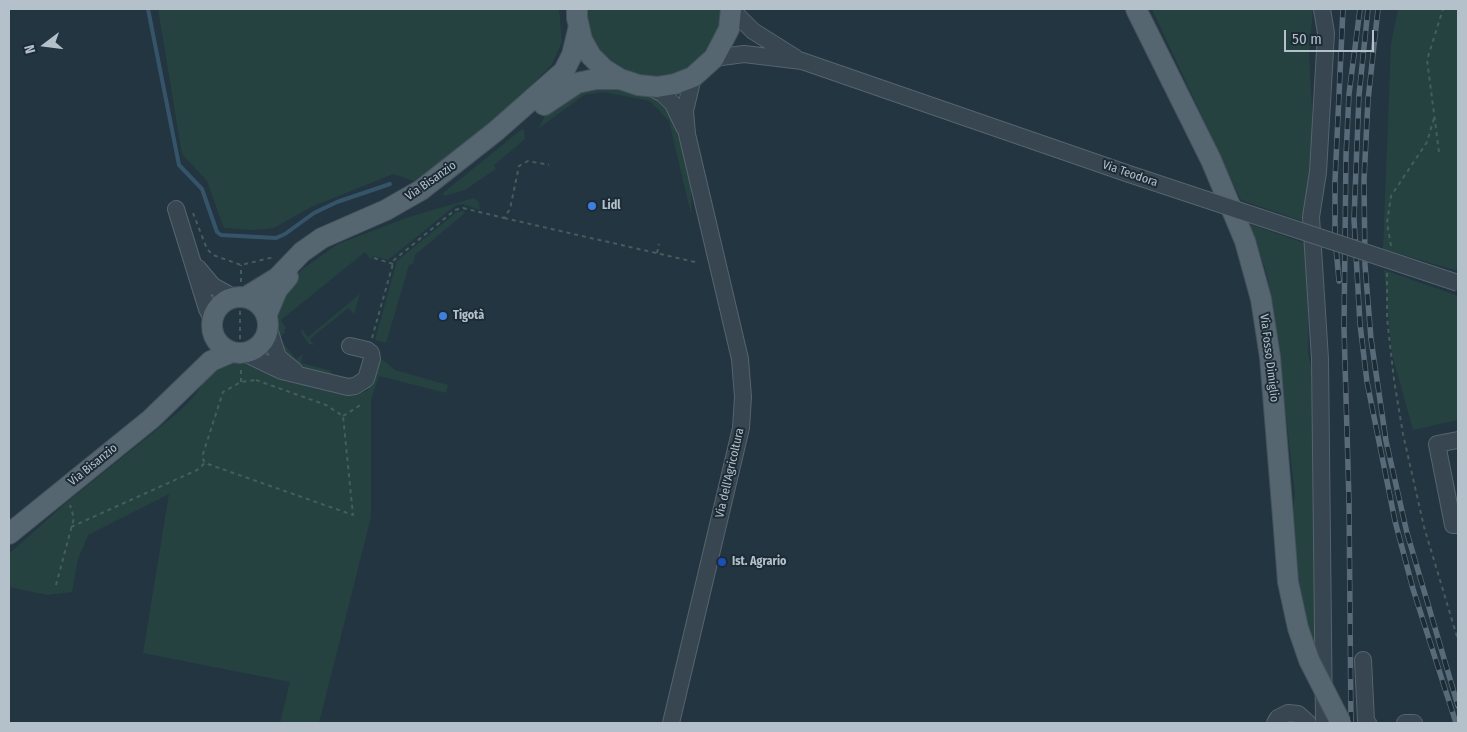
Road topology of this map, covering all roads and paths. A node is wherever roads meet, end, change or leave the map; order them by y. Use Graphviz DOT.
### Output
graph roads {
  1 [pos="731,9"];
  2 [pos="735,9"];
  3 [pos="1136,9"];
  4 [pos="1322,9"];
  5 [pos="1442,9"];
  6 [pos="578,17"];
  7 [pos="714,58"];
  8 [pos="802,61"];
  9 [pos="693,77"];
  10 [pos="620,79"];
  11 [pos="650,87"];
  12 [pos="1434,118"];
  13 [pos="687,134"];
  14 [pos="1439,152"];
  15 [pos="549,165"];
  16 [pos="184,209"];
  17 [pos="504,218"];
  18 [pos="659,244"];
  19 [pos="657,253"];
  20 [pos="1390,254"];
  21 [pos="374,258"];
  22 [pos="193,260"];
  23 [pos="696,262"];
  24 [pos="393,264"];
  25 [pos="1387,273"];
  26 [pos="1458,283"];
  27 [pos="240,298"];
  28 [pos="212,322"];
  29 [pos="268,322"];
  30 [pos="370,342"];
  31 [pos="350,346"];
  32 [pos="239,352"];
  33 [pos="299,374"];
  34 [pos="241,382"];
  35 [pos="176,394"];
  36 [pos="328,399"];
  37 [pos="326,405"];
  38 [pos="1458,440"];
  39 [pos="205,463"];
  40 [pos="69,503"];
  41 [pos="1458,524"];
  42 [pos="71,527"];
  43 [pos="9,534"];
  44 [pos="56,585"];
  45 [pos="1458,640"];
  46 [pos="1364,660"];
  47 [pos="672,723"];
  48 [pos="1275,723"];
  49 [pos="1308,723"];
  50 [pos="1324,723"];
  51 [pos="1341,723"];
  52 [pos="1368,723"];
  1 -- 7 [label="main road"];
  2 -- 8 [label="street, Via Teodora"];
  3 -- 51 [label="main road, Via Fosso Dimiglio, bridge"];
  4 -- 50 [label="street"];
  5 -- 12 [label="path"];
  6 -- 10 [label="main road"];
  6 -- 27 [label="main road, Via Bisanzio"];
  7 -- 8 [label="street, Via Teodora"];
  7 -- 9 [label="main road"];
  8 -- 26 [label="street, Via Teodora, bridge"];
  9 -- 11 [label="main road"];
  9 -- 13 [label="street, Via dell'Agricoltura"];
  10 -- 11 [label="main road"];
  10 -- 29 [label="main road, Via Bisanzio"];
  11 -- 13 [label="street, Via dell'Agricoltura"];
  12 -- 14 [label="path"];
  12 -- 20 [label="path"];
  13 -- 47 [label="street, Via dell'Agricoltura"];
  15 -- 17 [label="path"];
  16 -- 22 [label="street"];
  16 -- 27 [label="path"];
  17 -- 19 [label="path"];
  17 -- 24 [label="path"];
  18 -- 19 [label="path"];
  19 -- 23 [label="path"];
  21 -- 24 [label="path"];
  22 -- 27 [label="street"];
  22 -- 28 [label="street"];
  24 -- 30 [label="path"];
  25 -- 45 [label="path"];
  27 -- 28 [label="main road, Via Bisanzio"];
  27 -- 29 [label="main road"];
  27 -- 32 [label="path"];
  28 -- 32 [label="main road"];
  28 -- 35 [label="main road, Via Bisanzio"];
  29 -- 32 [label="main road, Via Bisanzio"];
  29 -- 33 [label="street"];
  31 -- 33 [label="street"];
  32 -- 33 [label="street"];
  32 -- 34 [label="path"];
  32 -- 35 [label="main road, Via Bisanzio"];
  34 -- 37 [label="path"];
  34 -- 39 [label="path"];
  35 -- 43 [label="main road, Via Bisanzio"];
  36 -- 37 [label="path"];
  37 -- 39 [label="path"];
  38 -- 41 [label="street"];
  39 -- 42 [label="path"];
  40 -- 42 [label="path"];
  42 -- 44 [label="path"];
  46 -- 52 [label="street"];
  48 -- 49 [label="street"];
}
